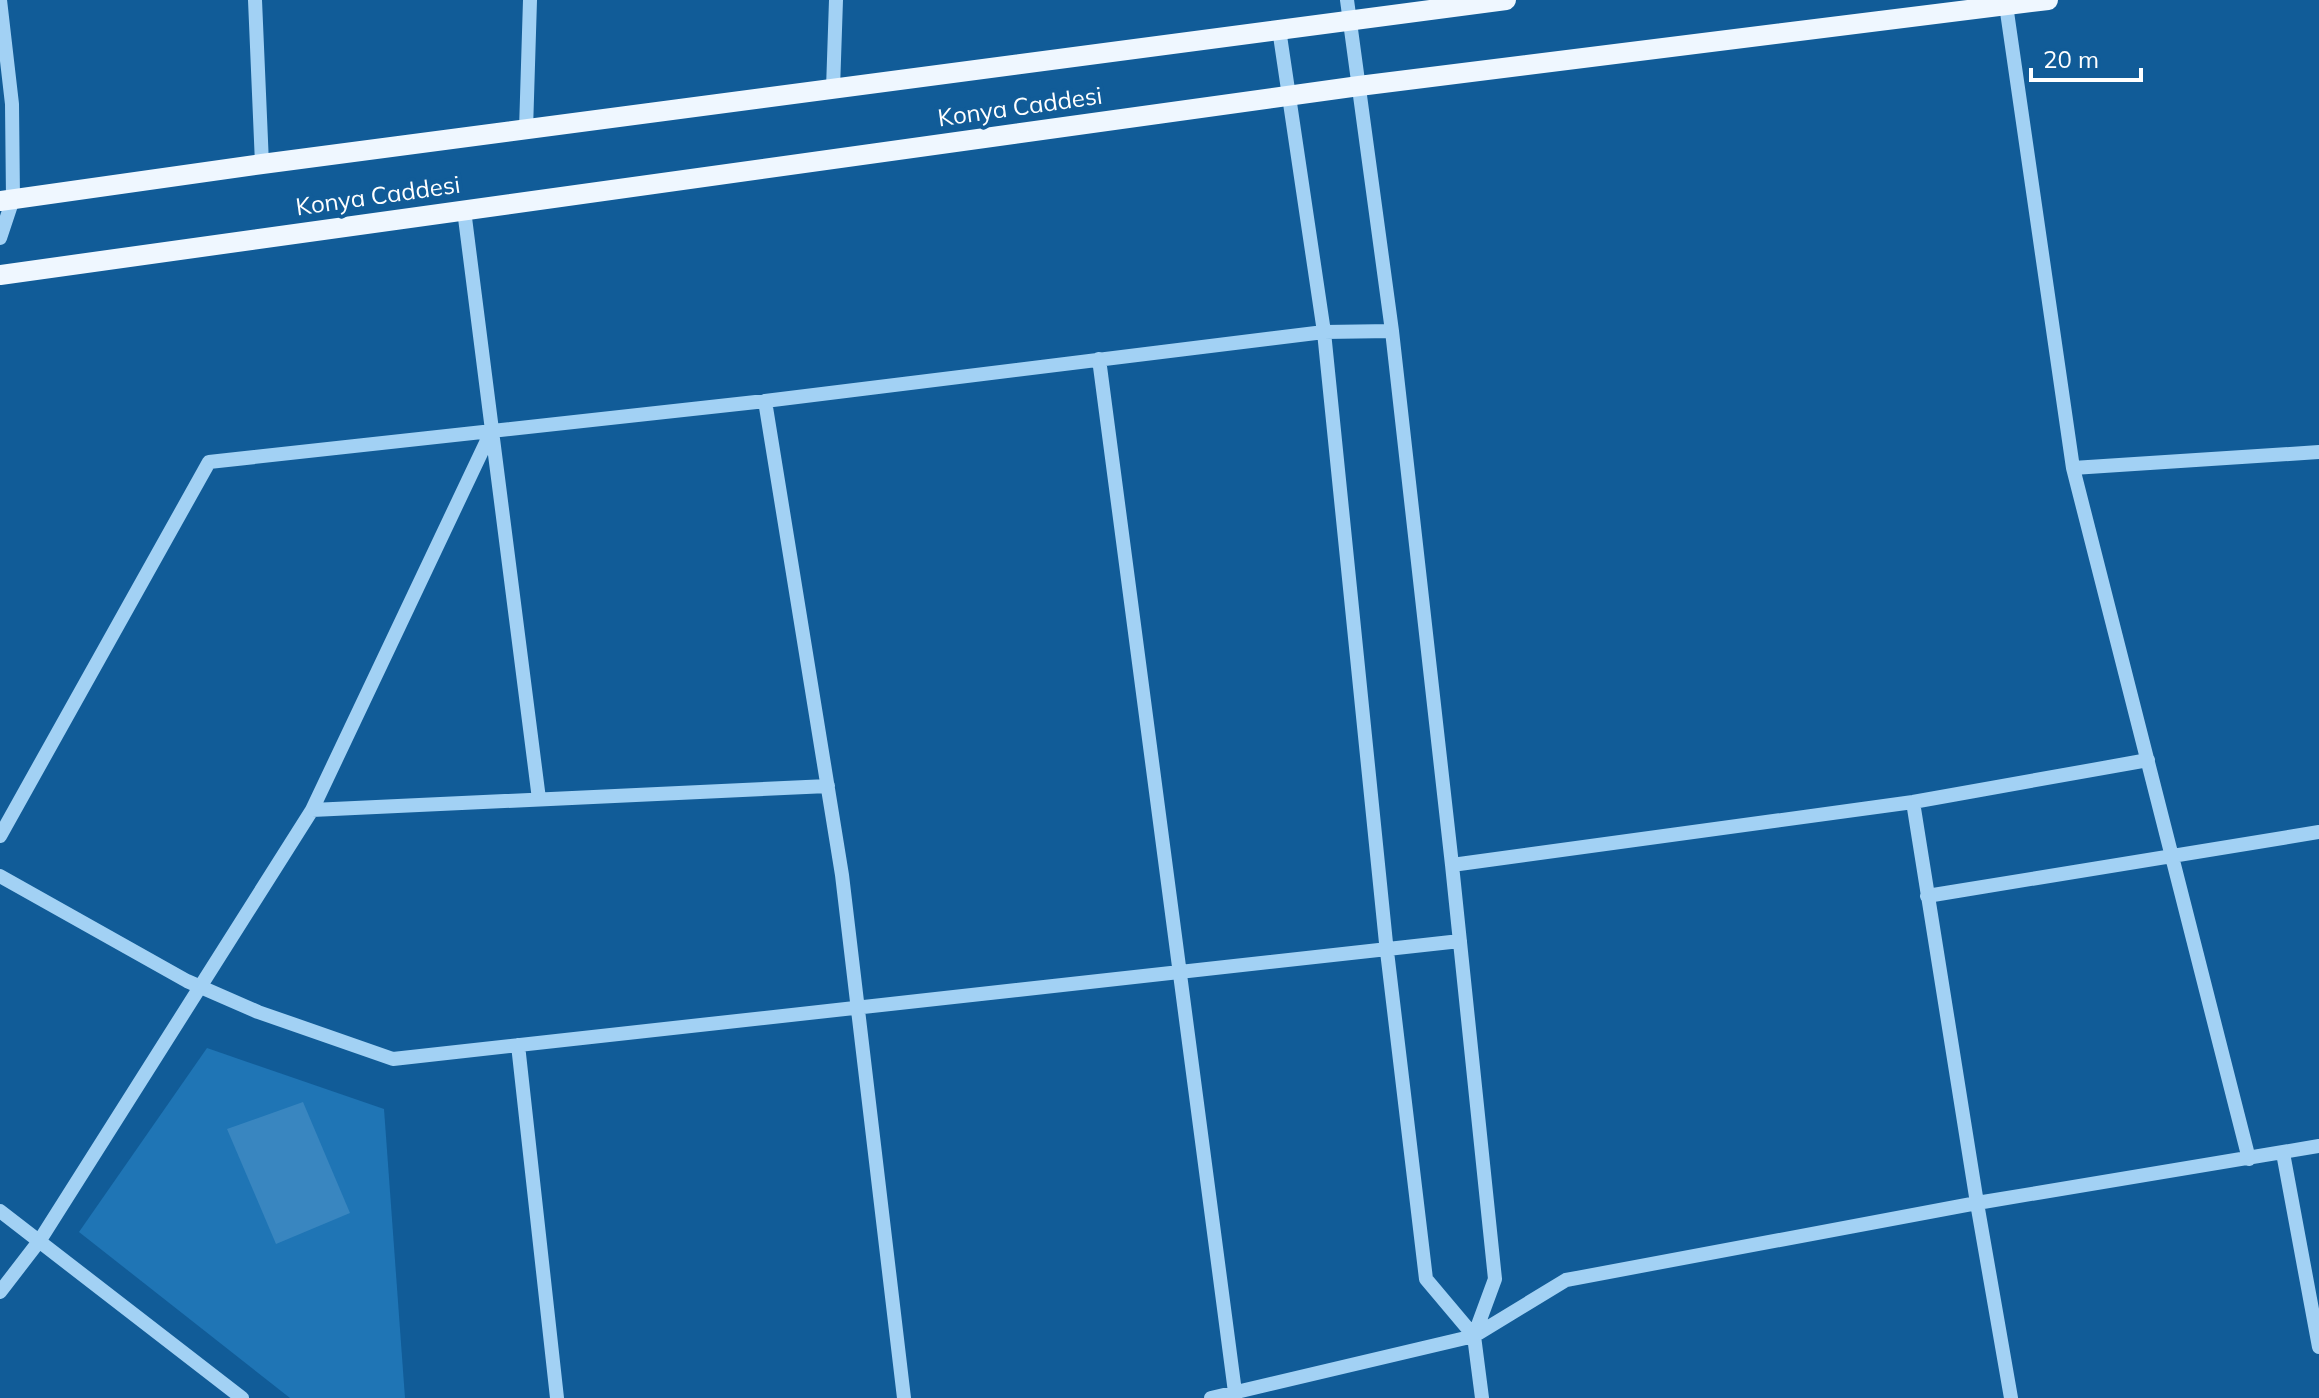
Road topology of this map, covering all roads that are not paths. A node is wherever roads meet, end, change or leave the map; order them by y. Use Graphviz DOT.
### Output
graph roads {
  1 [pos="0,0"];
  2 [pos="255,0"];
  3 [pos="530,0"];
  4 [pos="836,0"];
  5 [pos="1506,0"];
  6 [pos="2048,0"];
  7 [pos="2006,5"];
  8 [pos="1348,10"];
  9 [pos="1279,29"];
  10 [pos="1359,86"];
  11 [pos="833,89"];
  12 [pos="1288,96"];
  13 [pos="526,130"];
  14 [pos="262,164"];
  15 [pos="6,167"];
  16 [pos="6,200"];
  17 [pos="464,210"];
  18 [pos="0,238"];
  19 [pos="0,275"];
  20 [pos="1392,331"];
  21 [pos="1324,332"];
  22 [pos="1099,359"];
  23 [pos="765,401"];
  24 [pos="492,430"];
  25 [pos="2319,452"];
  26 [pos="2073,468"];
  27 [pos="2148,760"];
  28 [pos="828,786"];
  29 [pos="539,799"];
  30 [pos="1913,802"];
  31 [pos="312,810"];
  32 [pos="2319,832"];
  33 [pos="0,836"];
  34 [pos="2172,857"];
  35 [pos="1452,865"];
  36 [pos="0,876"];
  37 [pos="1927,896"];
  38 [pos="1460,941"];
  39 [pos="1387,950"];
  40 [pos="1180,972"];
  41 [pos="200,987"];
  42 [pos="858,1007"];
  43 [pos="518,1045"];
  44 [pos="2319,1146"];
  45 [pos="2283,1153"];
  46 [pos="2249,1159"];
  47 [pos="1977,1203"];
  48 [pos="0,1211"];
  49 [pos="40,1240"];
  50 [pos="0,1292"];
  51 [pos="1474,1336"];
  52 [pos="2319,1347"];
  53 [pos="1235,1392"];
  54 [pos="242,1398"];
  55 [pos="557,1398"];
  56 [pos="904,1398"];
  57 [pos="1211,1398"];
  58 [pos="1482,1398"];
  59 [pos="2011,1398"];
  1 -- 15 [label="street"];
  2 -- 14 [label="street"];
  3 -- 13 [label="street"];
  4 -- 11 [label="street"];
  5 -- 8 [label="main road, Konya Caddesi"];
  6 -- 7 [label="main road, Konya Caddesi"];
  7 -- 10 [label="main road, Konya Caddesi"];
  7 -- 26 [label="street"];
  8 -- 9 [label="main road, Konya Caddesi"];
  8 -- 10 [label="street"];
  9 -- 11 [label="main road, Konya Caddesi"];
  9 -- 12 [label="street"];
  10 -- 12 [label="main road, Konya Caddesi"];
  10 -- 20 [label="street"];
  11 -- 13 [label="main road, Konya Caddesi"];
  12 -- 17 [label="main road, Konya Caddesi"];
  12 -- 21 [label="street"];
  13 -- 14 [label="main road, Konya Caddesi"];
  14 -- 16 [label="main road, Konya Caddesi"];
  15 -- 16 [label="street"];
  16 -- 18 [label="street"];
  17 -- 19 [label="main road, Konya Caddesi"];
  17 -- 24 [label="street"];
  20 -- 21 [label="street"];
  20 -- 35 [label="street"];
  21 -- 22 [label="street"];
  21 -- 39 [label="street"];
  22 -- 23 [label="street"];
  22 -- 40 [label="street"];
  23 -- 24 [label="street"];
  23 -- 28 [label="street"];
  24 -- 29 [label="street"];
  24 -- 31 [label="street"];
  24 -- 33 [label="street"];
  25 -- 26 [label="street"];
  26 -- 27 [label="street"];
  27 -- 30 [label="street"];
  27 -- 34 [label="street"];
  28 -- 29 [label="street"];
  28 -- 42 [label="street"];
  29 -- 31 [label="street"];
  30 -- 35 [label="street"];
  30 -- 37 [label="street"];
  31 -- 41 [label="street"];
  32 -- 34 [label="street"];
  34 -- 37 [label="street"];
  34 -- 46 [label="street"];
  35 -- 38 [label="street"];
  36 -- 41 [label="street"];
  37 -- 47 [label="street"];
  38 -- 39 [label="street"];
  38 -- 51 [label="street"];
  39 -- 40 [label="street"];
  39 -- 51 [label="street"];
  40 -- 42 [label="street"];
  40 -- 53 [label="street"];
  41 -- 43 [label="street"];
  41 -- 49 [label="street"];
  42 -- 43 [label="street"];
  42 -- 56 [label="street"];
  43 -- 55 [label="street"];
  44 -- 45 [label="street"];
  45 -- 46 [label="street"];
  45 -- 52 [label="street"];
  46 -- 47 [label="street"];
  47 -- 51 [label="street"];
  47 -- 59 [label="street"];
  48 -- 49 [label="street"];
  49 -- 50 [label="street"];
  49 -- 54 [label="street"];
  51 -- 53 [label="street"];
  51 -- 58 [label="street"];
  53 -- 57 [label="street"];
}
